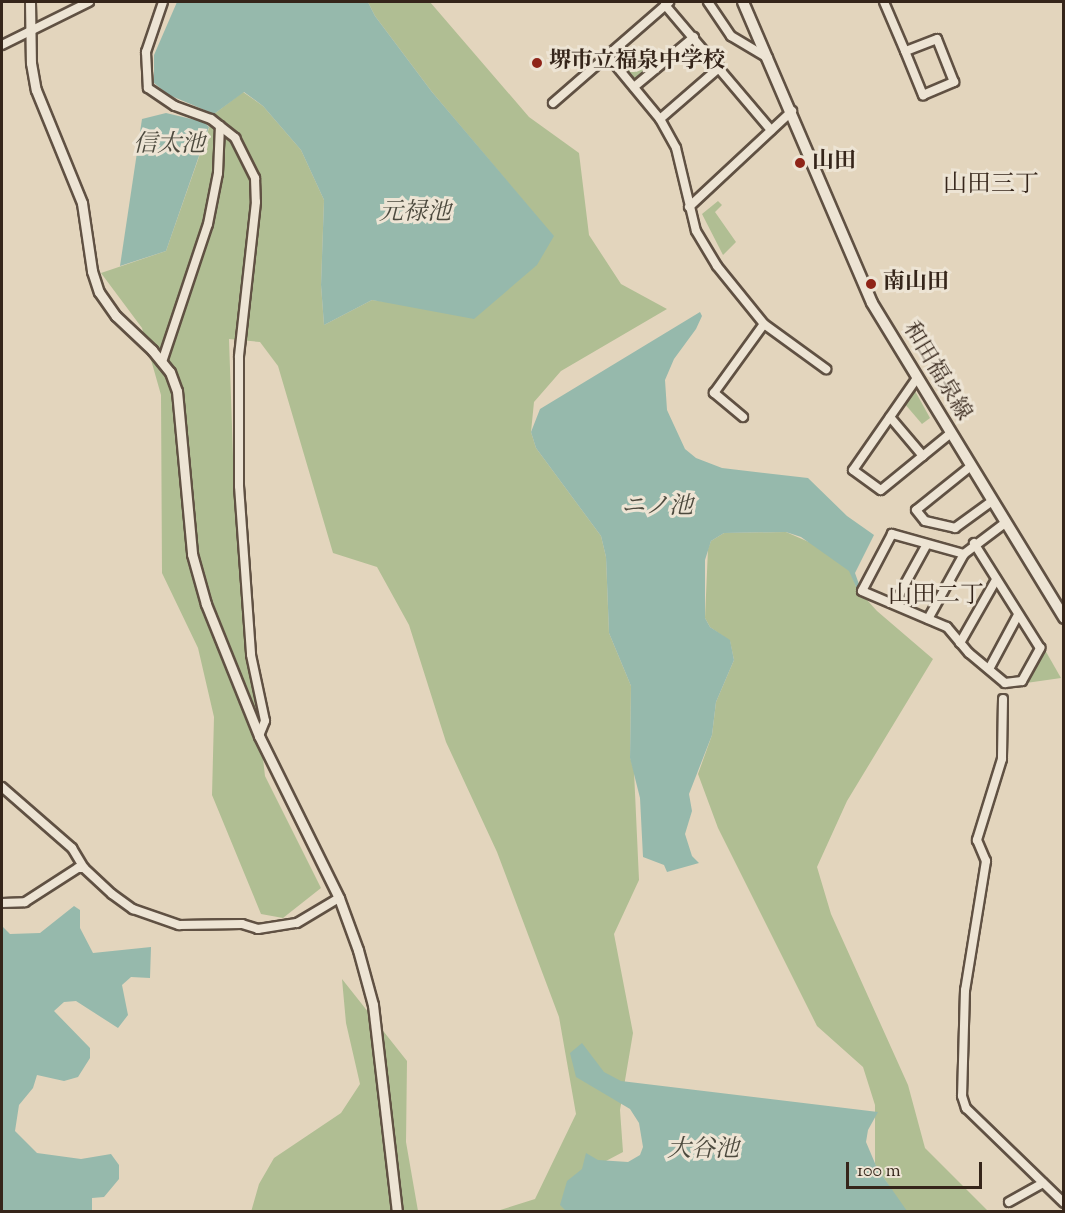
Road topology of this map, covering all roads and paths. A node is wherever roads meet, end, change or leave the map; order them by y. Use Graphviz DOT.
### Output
graph roads {
  1 [pos="30,2"];
  2 [pos="88,2"];
  3 [pos="163,2"];
  4 [pos="708,2"];
  5 [pos="743,2"];
  6 [pos="884,2"];
  7 [pos="667,3"];
  8 [pos="29,32"];
  9 [pos="694,37"];
  10 [pos="2,45"];
  11 [pos="905,51"];
  12 [pos="608,56"];
  13 [pos="770,59"];
  14 [pos="720,67"];
  15 [pos="634,87"];
  16 [pos="553,103"];
  17 [pos="792,111"];
  18 [pos="660,119"];
  19 [pos="220,126"];
  20 [pos="771,130"];
  21 [pos="689,207"];
  22 [pos="764,324"];
  23 [pos="162,362"];
  24 [pos="826,369"];
  25 [pos="917,378"];
  26 [pos="743,417"];
  27 [pos="890,417"];
  28 [pos="951,433"];
  29 [pos="923,456"];
  30 [pos="971,466"];
  31 [pos="992,501"];
  32 [pos="1005,523"];
  33 [pos="974,543"];
  34 [pos="927,544"];
  35 [pos="964,554"];
  36 [pos="996,580"];
  37 [pos="894,604"];
  38 [pos="1018,615"];
  39 [pos="1064,618"];
  40 [pos="928,619"];
  41 [pos="960,643"];
  42 [pos="989,669"];
  43 [pos="1003,699"];
  44 [pos="259,736"];
  45 [pos="2,787"];
  46 [pos="84,868"];
  47 [pos="339,898"];
  48 [pos="2,903"];
  49 [pos="1043,1183"];
  50 [pos="1009,1202"];
  51 [pos="1064,1203"];
  52 [pos="397,1212"];
  1 -- 8 [label="street"];
  2 -- 8 [label="street"];
  3 -- 19 [label="street"];
  4 -- 13 [label="street"];
  5 -- 13 [label="main road, 和田福泉線"];
  6 -- 11 [label="street"];
  7 -- 9 [label="street"];
  7 -- 12 [label="street"];
  8 -- 10 [label="street"];
  8 -- 23 [label="street"];
  9 -- 14 [label="street"];
  9 -- 15 [label="street"];
  11 -- 11 [label="street"];
  12 -- 15 [label="street"];
  12 -- 16 [label="street"];
  13 -- 17 [label="main road, 和田福泉線"];
  14 -- 18 [label="street"];
  14 -- 20 [label="street"];
  15 -- 18 [label="street"];
  17 -- 20 [label="street"];
  17 -- 25 [label="main road, 和田福泉線"];
  18 -- 21 [label="street"];
  19 -- 23 [label="street"];
  19 -- 44 [label="street"];
  20 -- 21 [label="street"];
  21 -- 22 [label="street"];
  22 -- 24 [label="street"];
  22 -- 26 [label="street"];
  23 -- 44 [label="street"];
  25 -- 27 [label="street"];
  25 -- 28 [label="main road, 和田福泉線"];
  27 -- 29 [label="street"];
  27 -- 29 [label="street"];
  28 -- 29 [label="street"];
  28 -- 30 [label="main road, 和田福泉線"];
  30 -- 31 [label="main road, 和田福泉線"];
  30 -- 31 [label="street"];
  31 -- 32 [label="main road, 和田福泉線"];
  32 -- 33 [label="street"];
  32 -- 39 [label="main road, 和田福泉線"];
  33 -- 35 [label="street"];
  33 -- 36 [label="street"];
  34 -- 35 [label="street"];
  34 -- 37 [label="street"];
  34 -- 37 [label="street"];
  35 -- 40 [label="street"];
  36 -- 38 [label="street"];
  36 -- 41 [label="street"];
  37 -- 40 [label="street"];
  38 -- 42 [label="street"];
  38 -- 42 [label="street"];
  40 -- 41 [label="street"];
  41 -- 42 [label="street"];
  43 -- 49 [label="street"];
  44 -- 47 [label="street"];
  45 -- 46 [label="street"];
  46 -- 47 [label="street"];
  46 -- 48 [label="street"];
  47 -- 52 [label="street"];
  49 -- 50 [label="street"];
  49 -- 51 [label="street"];
}
